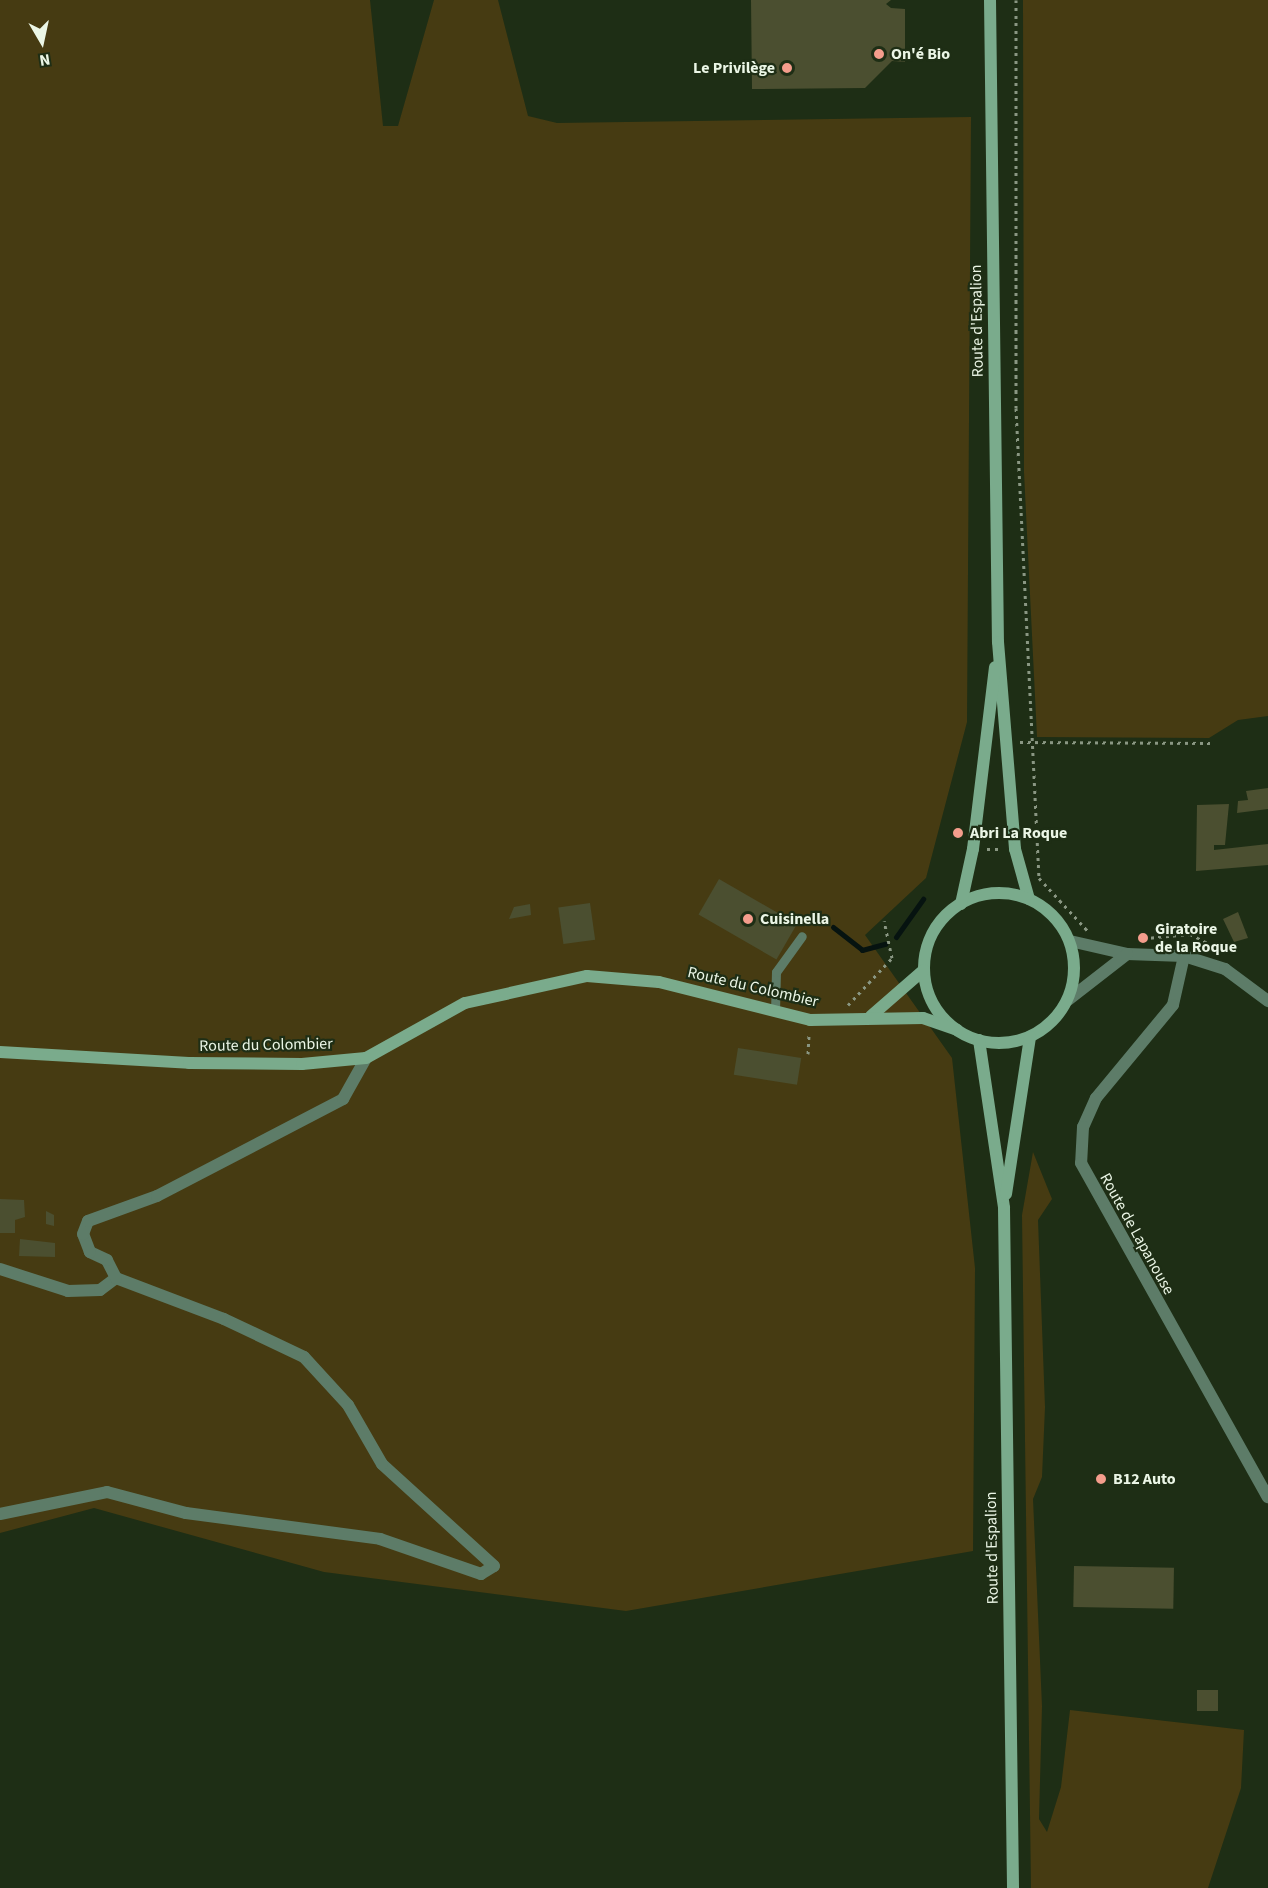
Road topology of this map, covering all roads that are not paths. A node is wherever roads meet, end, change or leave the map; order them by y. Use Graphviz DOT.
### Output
graph roads {
  1 [pos="990,0"];
  2 [pos="998,642"];
  3 [pos="1029,899"];
  4 [pos="960,904"];
  5 [pos="802,936"];
  6 [pos="1070,941"];
  7 [pos="1127,954"];
  8 [pos="1184,956"];
  9 [pos="924,970"];
  10 [pos="1068,1000"];
  11 [pos="1268,1001"];
  12 [pos="775,1012"];
  13 [pos="870,1016"];
  14 [pos="957,1030"];
  15 [pos="1030,1037"];
  16 [pos="979,1040"];
  17 [pos="0,1052"];
  18 [pos="366,1058"];
  19 [pos="1004,1208"];
  20 [pos="0,1269"];
  21 [pos="116,1278"];
  22 [pos="1268,1497"];
  23 [pos="0,1514"];
  24 [pos="1013,1888"];
  1 -- 2 [label="main road, Route d'Espalion"];
  2 -- 3 [label="main road, Route d'Espalion"];
  2 -- 4 [label="main road, Route d'Espalion"];
  3 -- 4 [label="main road"];
  3 -- 6 [label="main road"];
  4 -- 9 [label="main road"];
  5 -- 12 [label="lane"];
  6 -- 7 [label="street"];
  6 -- 10 [label="main road"];
  7 -- 8 [label="street"];
  7 -- 10 [label="street"];
  8 -- 11 [label="street"];
  8 -- 22 [label="street, Route de Lapanouse"];
  9 -- 13 [label="main road"];
  9 -- 14 [label="main road"];
  10 -- 15 [label="main road"];
  12 -- 13 [label="main road, Route du Colombier"];
  12 -- 18 [label="main road, Route du Colombier"];
  13 -- 14 [label="main road, Route du Colombier"];
  14 -- 16 [label="main road"];
  15 -- 16 [label="main road"];
  15 -- 19 [label="main road, Route d'Espalion"];
  16 -- 19 [label="main road, Route d'Espalion"];
  17 -- 18 [label="main road, Route du Colombier"];
  18 -- 21 [label="street"];
  19 -- 24 [label="main road, Route d'Espalion"];
  20 -- 21 [label="street"];
  21 -- 23 [label="street"];
}
